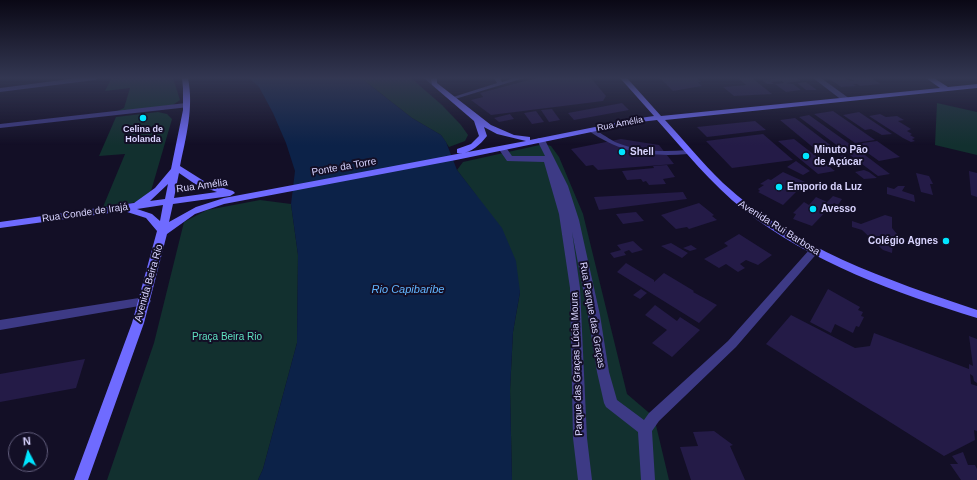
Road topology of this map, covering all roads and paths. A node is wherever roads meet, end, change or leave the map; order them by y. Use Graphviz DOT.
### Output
graph roads {
  1 [pos="187,100"];
  2 [pos="456,100"];
  3 [pos="643,100"];
  4 [pos="832,100"];
  5 [pos="186,106"];
  6 [pos="658,118"];
  7 [pos="478,121"];
  8 [pos="0,126"];
  9 [pos="591,130"];
  10 [pos="541,140"];
  11 [pos="502,148"];
  12 [pos="688,152"];
  13 [pos="455,155"];
  14 [pos="176,166"];
  15 [pos="235,194"];
  16 [pos="169,202"];
  17 [pos="121,208"];
  18 [pos="0,225"];
  19 [pos="163,232"];
  20 [pos="814,251"];
  21 [pos="145,301"];
  22 [pos="977,314"];
  23 [pos="0,325"];
  24 [pos="645,430"];
  25 [pos="81,480"];
  26 [pos="585,480"];
  27 [pos="648,480"];
  1 -- 5 [label="main road, Avenida Beira Rio"];
  2 -- 7 [label="main road"];
  3 -- 6 [label="main road, Avenida Rui Barbosa"];
  4 -- 6 [label="main road, Rua Amélia"];
  5 -- 8 [label="street"];
  5 -- 14 [label="main road, Avenida Beira Rio"];
  6 -- 9 [label="main road, Rua Amélia"];
  6 -- 12 [label="main road, Avenida Rui Barbosa"];
  7 -- 10 [label="main road"];
  7 -- 13 [label="main road"];
  9 -- 10 [label="main road, Rua Amélia"];
  9 -- 12 [label="lane"];
  10 -- 11 [label="main road, Rua Amélia"];
  10 -- 24 [label="street, Rua Parque das Graças"];
  11 -- 13 [label="main road, Rua Amélia"];
  11 -- 26 [label="street, Parque das Graças Lúcia Moura"];
  12 -- 20 [label="main road, Avenida Rui Barbosa"];
  13 -- 15 [label="main road, Ponte da Torre"];
  14 -- 15 [label="main road"];
  14 -- 16 [label="main road, Avenida Beira Rio"];
  14 -- 17 [label="main road"];
  15 -- 16 [label="main road, Rua Amélia"];
  15 -- 19 [label="main road, Rua Amélia"];
  16 -- 17 [label="main road, Rua Conde de Irajá"];
  16 -- 19 [label="main road, Avenida Beira Rio"];
  17 -- 18 [label="main road, Rua Conde de Irajá"];
  17 -- 19 [label="main road"];
  19 -- 21 [label="main road, Avenida Beira Rio"];
  20 -- 22 [label="main road, Avenida Rui Barbosa"];
  20 -- 24 [label="street"];
  21 -- 23 [label="street"];
  21 -- 25 [label="main road, Avenida Beira Rio"];
  24 -- 27 [label="street"];
}
